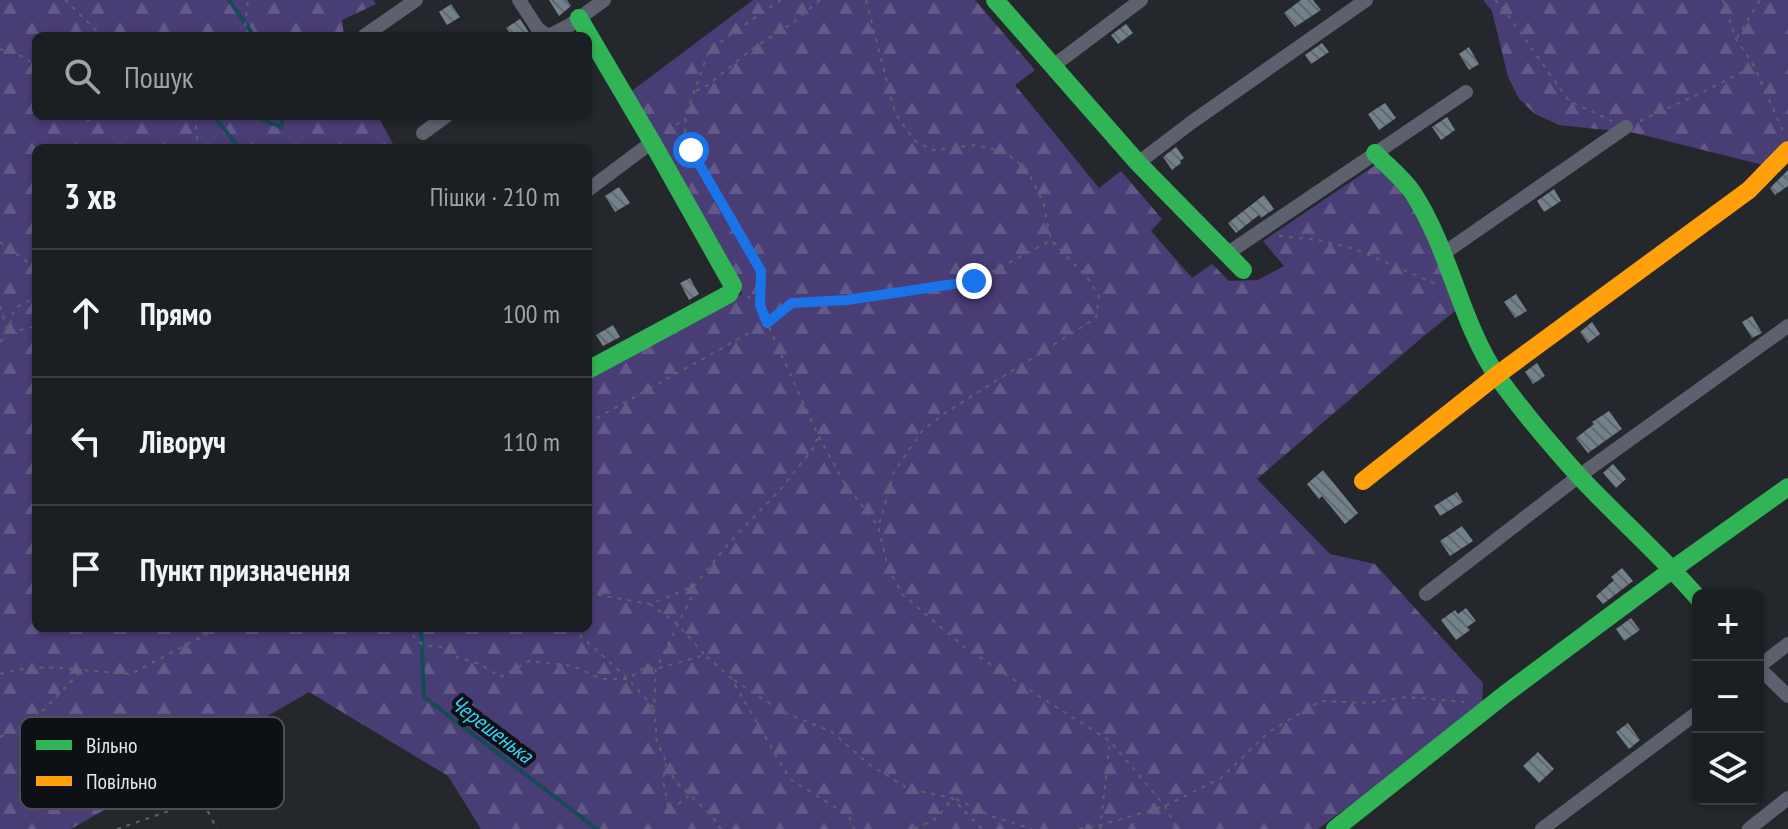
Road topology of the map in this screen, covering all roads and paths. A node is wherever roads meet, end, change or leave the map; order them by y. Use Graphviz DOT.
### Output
graph roads {
  1 [pos="65,0"];
  2 [pos="248,0"];
  3 [pos="416,0"];
  4 [pos="519,0"];
  5 [pos="604,0"];
  6 [pos="781,0"];
  7 [pos="820,0"];
  8 [pos="866,0"];
  9 [pos="995,0"];
  10 [pos="1141,0"];
  11 [pos="1366,0"];
  12 [pos="1495,0"];
  13 [pos="1723,0"];
  14 [pos="1760,0"];
  15 [pos="579,18"];
  16 [pos="98,32"];
  17 [pos="244,32"];
  18 [pos="370,32"];
  19 [pos="543,32"];
  20 [pos="556,32"];
  21 [pos="587,32"];
  22 [pos="1736,39"];
  23 [pos="592,40"];
  24 [pos="0,49"];
  25 [pos="32,66"];
  26 [pos="1053,66"];
  27 [pos="1754,66"];
  28 [pos="696,91"];
  29 [pos="1466,92"];
  30 [pos="686,118"];
  31 [pos="195,120"];
  32 [pos="441,120"];
  33 [pos="1626,127"];
  34 [pos="1782,131"];
  35 [pos="423,133"];
  36 [pos="652,142"];
  37 [pos="198,144"];
  38 [pos="1788,150"];
  39 [pos="1375,153"];
  40 [pos="1138,163"];
  41 [pos="592,187"];
  42 [pos="1250,237"];
  43 [pos="1051,240"];
  44 [pos="0,242"];
  45 [pos="1228,253"];
  46 [pos="1444,253"];
  47 [pos="32,265"];
  48 [pos="1243,270"];
  49 [pos="1457,288"];
  50 [pos="32,300"];
  51 [pos="0,306"];
  52 [pos="767,323"];
  53 [pos="1788,326"];
  54 [pos="32,327"];
  55 [pos="8,333"];
  56 [pos="0,342"];
  57 [pos="592,368"];
  58 [pos="1497,375"];
  59 [pos="592,421"];
  60 [pos="818,435"];
  61 [pos="1579,476"];
  62 [pos="1363,481"];
  63 [pos="1788,487"];
  64 [pos="878,526"];
  65 [pos="1673,569"];
  66 [pos="694,586"];
  67 [pos="1692,591"];
  68 [pos="592,594"];
  69 [pos="1426,594"];
  70 [pos="650,604"];
  71 [pos="677,624"];
  72 [pos="210,632"];
  73 [pos="409,632"];
  74 [pos="576,632"];
  75 [pos="1788,644"];
  76 [pos="705,655"];
  77 [pos="1764,662"];
  78 [pos="656,669"];
  79 [pos="82,670"];
  80 [pos="1764,673"];
  81 [pos="0,674"];
  82 [pos="731,678"];
  83 [pos="628,679"];
  84 [pos="1788,696"];
  85 [pos="1462,702"];
  86 [pos="654,708"];
  87 [pos="1692,716"];
  88 [pos="37,717"];
  89 [pos="20,727"];
  90 [pos="0,737"];
  91 [pos="1110,741"];
  92 [pos="666,762"];
  93 [pos="690,795"];
  94 [pos="952,798"];
  95 [pos="1788,798"];
  96 [pos="1165,806"];
  97 [pos="175,809"];
  98 [pos="207,809"];
  99 [pos="1100,827"];
  100 [pos="117,829"];
  101 [pos="217,829"];
  102 [pos="721,829"];
  103 [pos="854,829"];
  104 [pos="915,829"];
  105 [pos="982,829"];
  106 [pos="1032,829"];
  107 [pos="1079,829"];
  108 [pos="1177,829"];
  109 [pos="1335,829"];
  110 [pos="1542,829"];
  111 [pos="1749,829"];
  1 -- 16 [label="path"];
  2 -- 17 [label="path"];
  3 -- 18 [label="street"];
  4 -- 19 [label="street"];
  5 -- 15 [label="street"];
  6 -- 28 [label="path"];
  7 -- 28 [label="path"];
  8 -- 43 [label="path"];
  9 -- 26 [label="street"];
  10 -- 26 [label="street"];
  11 -- 40 [label="street"];
  12 -- 33 [label="path"];
  13 -- 22 [label="path"];
  14 -- 22 [label="path"];
  15 -- 20 [label="street"];
  15 -- 21 [label="street"];
  22 -- 27 [label="path"];
  23 -- 36 [label="street"];
  24 -- 25 [label="path"];
  26 -- 40 [label="street"];
  27 -- 33 [label="path"];
  27 -- 34 [label="path"];
  28 -- 30 [label="path"];
  29 -- 39 [label="street"];
  30 -- 36 [label="path"];
  30 -- 52 [label="path"];
  31 -- 37 [label="path"];
  32 -- 35 [label="street"];
  33 -- 46 [label="street"];
  36 -- 41 [label="street"];
  36 -- 57 [label="street"];
  38 -- 58 [label="street"];
  39 -- 42 [label="street"];
  39 -- 46 [label="street"];
  40 -- 45 [label="street"];
  42 -- 45 [label="street"];
  42 -- 49 [label="path"];
  43 -- 52 [label="path"];
  43 -- 64 [label="path"];
  44 -- 47 [label="path"];
  45 -- 48 [label="street"];
  46 -- 49 [label="street"];
  49 -- 58 [label="street"];
  50 -- 55 [label="path"];
  51 -- 55 [label="path"];
  52 -- 59 [label="path"];
  52 -- 60 [label="path"];
  53 -- 61 [label="street"];
  54 -- 55 [label="path"];
  55 -- 56 [label="path"];
  58 -- 61 [label="street"];
  58 -- 62 [label="street"];
  60 -- 64 [label="path"];
  60 -- 66 [label="path"];
  61 -- 65 [label="street"];
  61 -- 69 [label="street"];
  63 -- 65 [label="street"];
  64 -- 91 [label="path"];
  65 -- 67 [label="street"];
  65 -- 109 [label="street"];
  66 -- 70 [label="path"];
  66 -- 71 [label="path"];
  68 -- 70 [label="path"];
  70 -- 71 [label="path"];
  71 -- 76 [label="path"];
  71 -- 78 [label="path"];
  72 -- 79 [label="path"];
  73 -- 83 [label="path"];
  74 -- 83 [label="path"];
  75 -- 77 [label="street"];
  76 -- 78 [label="path"];
  76 -- 82 [label="path"];
  78 -- 83 [label="path"];
  78 -- 86 [label="path"];
  79 -- 81 [label="path"];
  79 -- 88 [label="path"];
  80 -- 84 [label="street"];
  82 -- 94 [label="path"];
  82 -- 103 [label="path"];
  83 -- 86 [label="path"];
  85 -- 96 [label="path"];
  86 -- 92 [label="path"];
  87 -- 110 [label="street"];
  89 -- 90 [label="path"];
  91 -- 96 [label="path"];
  91 -- 99 [label="path"];
  92 -- 93 [label="path"];
  92 -- 93 [label="path"];
  93 -- 102 [label="path"];
  94 -- 104 [label="path"];
  94 -- 105 [label="path"];
  94 -- 106 [label="path"];
  95 -- 111 [label="street"];
  96 -- 99 [label="path"];
  96 -- 108 [label="path"];
  97 -- 100 [label="path"];
  98 -- 101 [label="path"];
  99 -- 107 [label="path"];
}
